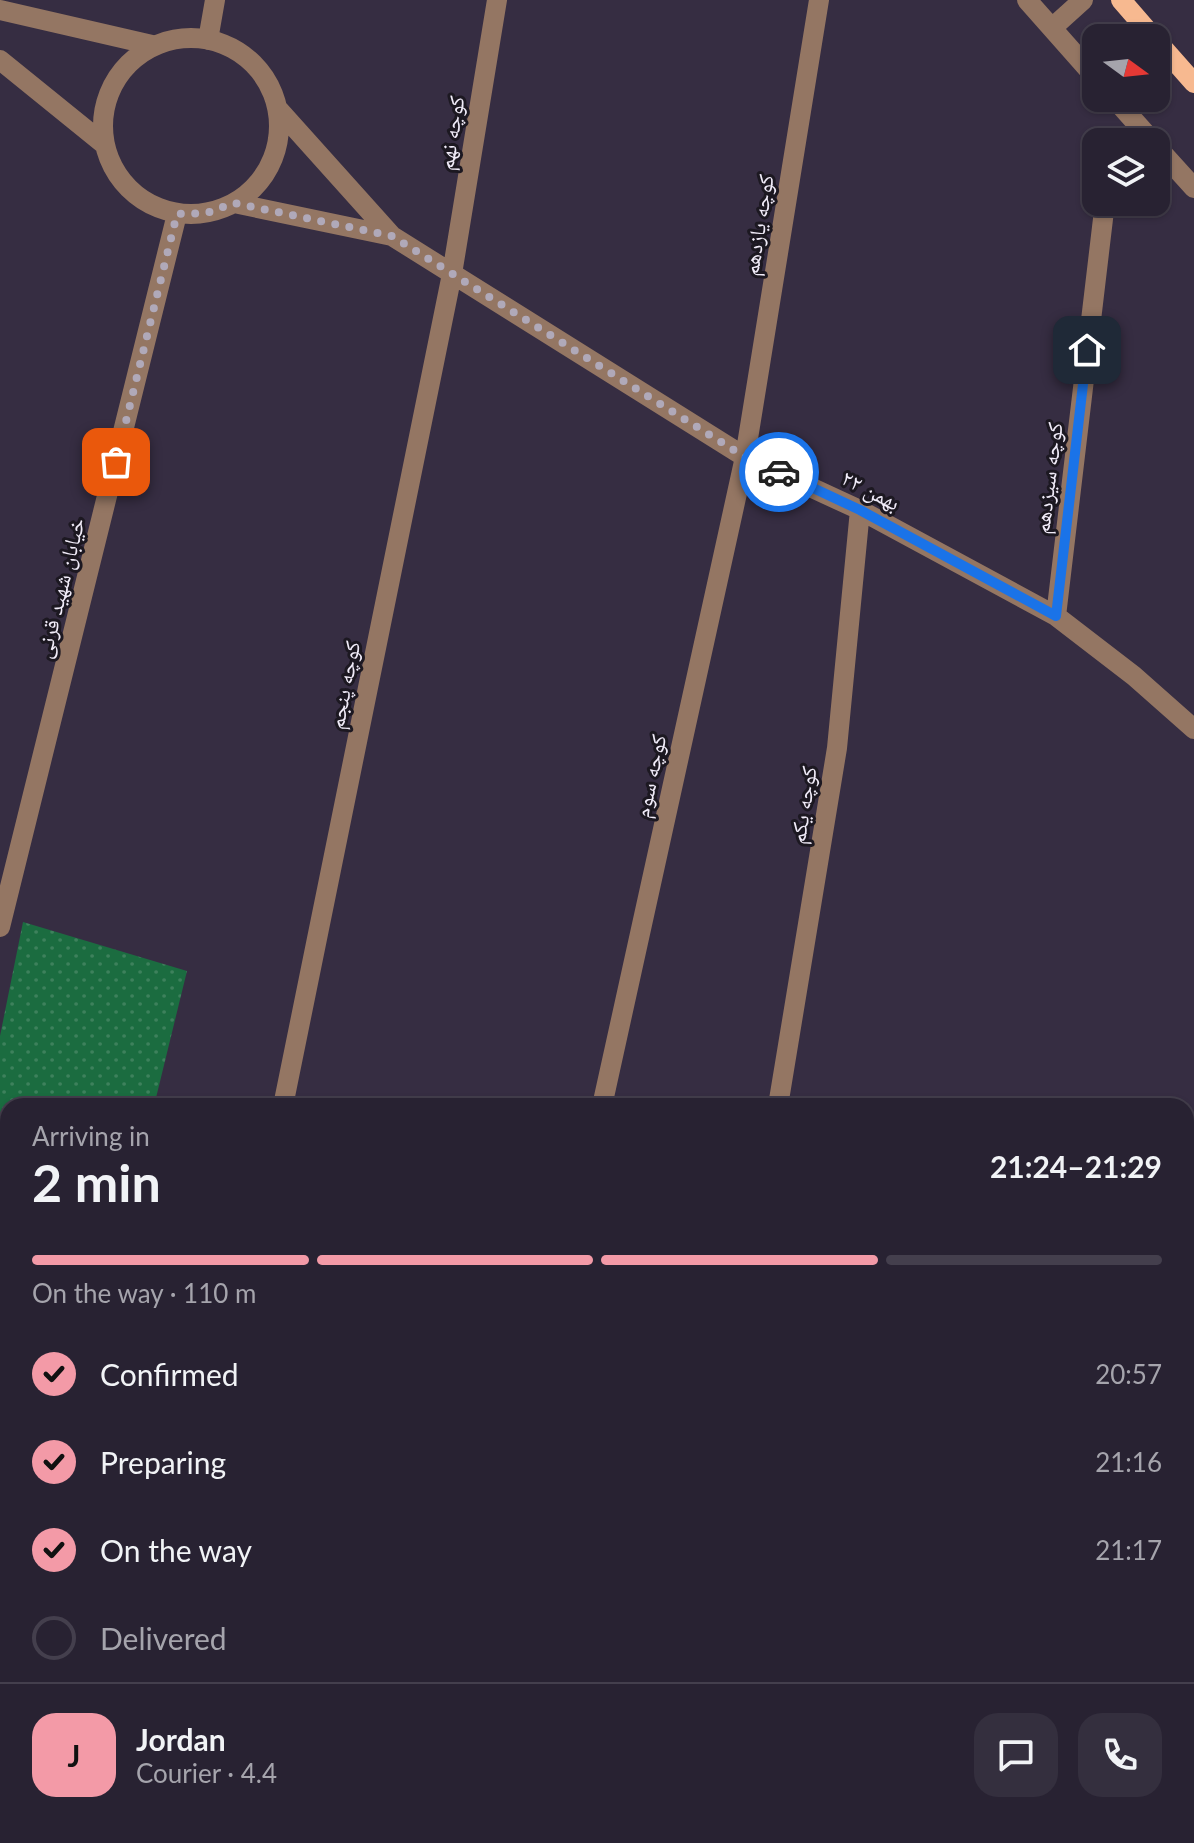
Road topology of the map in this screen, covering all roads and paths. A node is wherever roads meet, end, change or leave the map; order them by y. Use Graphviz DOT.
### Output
graph roads {
  1 [pos="215,0"];
  2 [pos="497,0"];
  3 [pos="819,0"];
  4 [pos="1027,0"];
  5 [pos="1083,0"];
  6 [pos="1121,0"];
  7 [pos="0,10"];
  8 [pos="1142,24"];
  9 [pos="1052,28"];
  10 [pos="208,40"];
  11 [pos="152,45"];
  12 [pos="1170,56"];
  13 [pos="0,60"];
  14 [pos="1082,62"];
  15 [pos="1194,83"];
  16 [pos="278,109"];
  17 [pos="1126,112"];
  18 [pos="1140,128"];
  19 [pos="105,145"];
  20 [pos="1170,162"];
  21 [pos="1194,188"];
  22 [pos="234,203"];
  23 [pos="177,214"];
  24 [pos="1103,216"];
  25 [pos="392,236"];
  26 [pos="452,274"];
  27 [pos="745,457"];
  28 [pos="860,510"];
  29 [pos="1056,616"];
  30 [pos="1194,729"];
  31 [pos="0,927"];
  32 [pos="285,1098"];
  33 [pos="604,1098"];
  34 [pos="779,1098"];
  1 -- 10 [label="street"];
  2 -- 26 [label="street, کوچه نهم"];
  3 -- 27 [label="street, کوچه یازدهم"];
  4 -- 9 [label="street"];
  5 -- 9 [label="street"];
  6 -- 8 [label="main road"];
  7 -- 11 [label="street"];
  9 -- 14 [label="street"];
  10 -- 11 [label="street"];
  10 -- 16 [label="street"];
  11 -- 19 [label="street"];
  12 -- 15 [label="main road"];
  13 -- 19 [label="street"];
  16 -- 22 [label="street"];
  16 -- 25 [label="street"];
  17 -- 18 [label="street"];
  19 -- 23 [label="street"];
  20 -- 21 [label="street"];
  22 -- 23 [label="street"];
  22 -- 25 [label="street"];
  23 -- 31 [label="street, خیابان شهید قرنی"];
  24 -- 29 [label="street, کوچه سیزدهم"];
  25 -- 26 [label="street, ۲۲ بهمن"];
  26 -- 27 [label="street, ۲۲ بهمن"];
  26 -- 32 [label="street, کوچه پنجم"];
  27 -- 28 [label="street, ۲۲ بهمن"];
  27 -- 33 [label="street, کوچه سوم"];
  28 -- 29 [label="street, ۲۲ بهمن"];
  28 -- 34 [label="street, کوچه یکم"];
  29 -- 30 [label="street, ۲۲ بهمن"];
}
